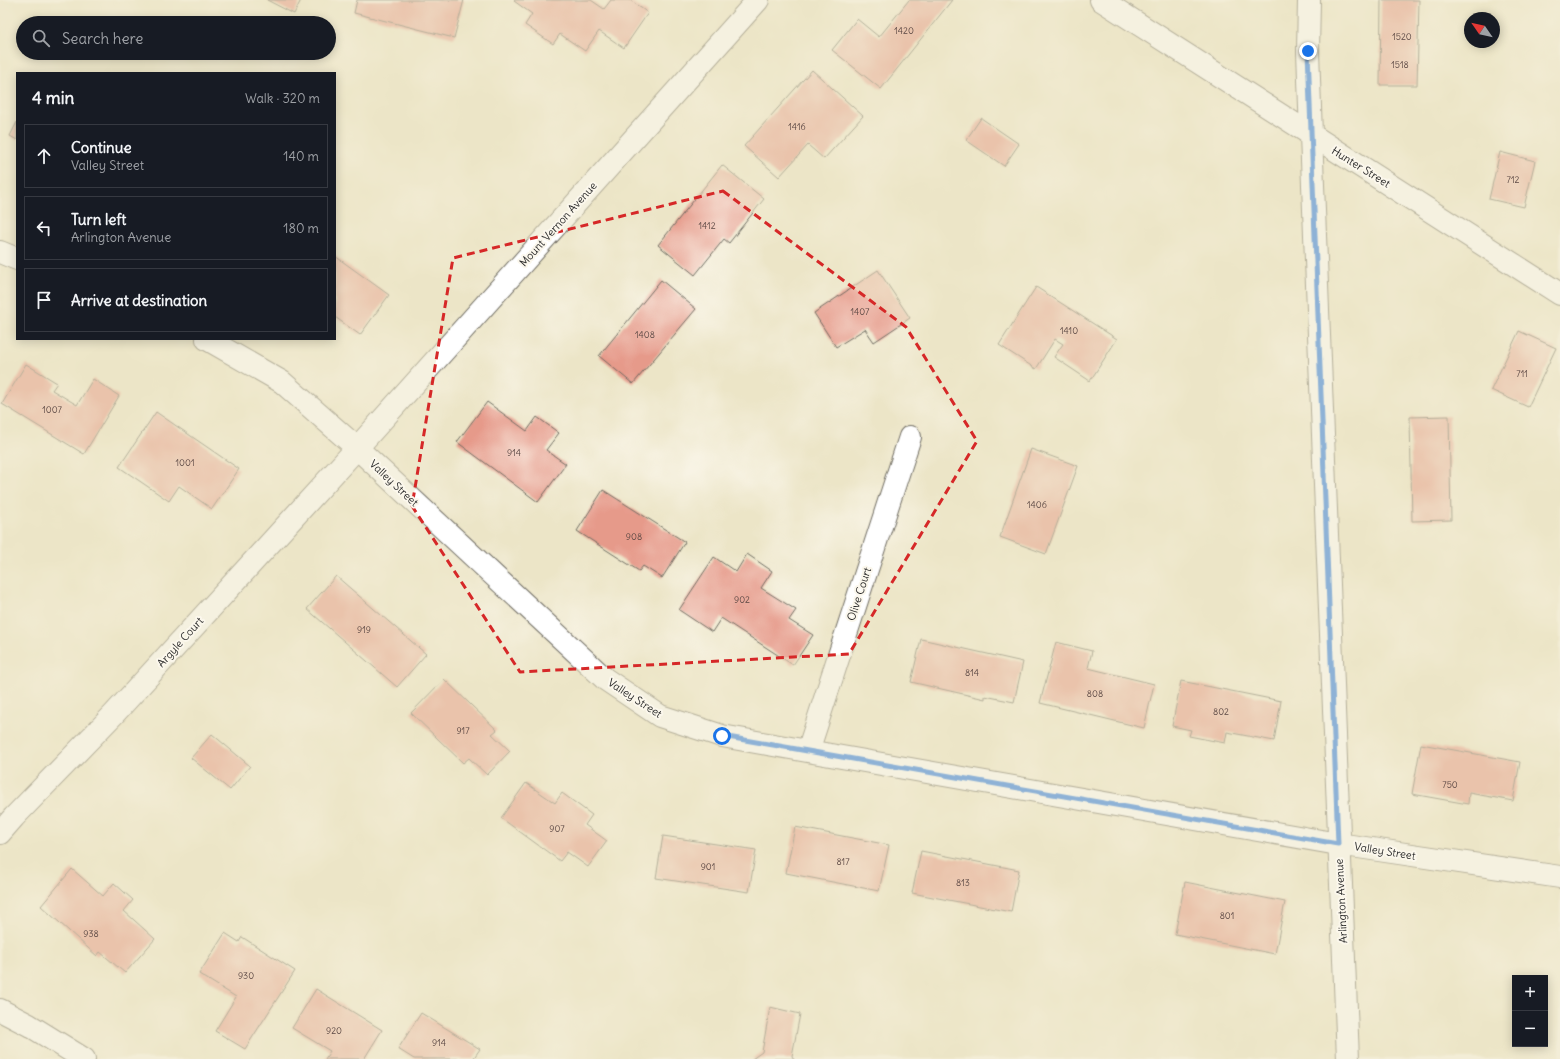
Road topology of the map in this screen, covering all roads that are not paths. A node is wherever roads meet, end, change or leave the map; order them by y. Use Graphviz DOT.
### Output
graph roads {
  1 [pos="758,0"];
  2 [pos="1101,0"];
  3 [pos="1309,0"];
  4 [pos="1311,136"];
  5 [pos="0,252"];
  6 [pos="16,259"];
  7 [pos="1560,294"];
  8 [pos="209,340"];
  9 [pos="910,437"];
  10 [pos="357,448"];
  11 [pos="808,751"];
  12 [pos="0,833"];
  13 [pos="1338,844"];
  14 [pos="1560,877"];
  15 [pos="0,1010"];
  16 [pos="84,1059"];
  17 [pos="1348,1059"];
  1 -- 10 [label="street, Mount Vernon Avenue"];
  2 -- 4 [label="street, Hunter Street"];
  3 -- 4 [label="street, Arlington Avenue"];
  4 -- 7 [label="street, Hunter Street"];
  4 -- 13 [label="street, Arlington Avenue"];
  5 -- 6 [label="street"];
  8 -- 10 [label="street, Valley Street"];
  9 -- 11 [label="street, Olive Court"];
  10 -- 11 [label="street, Valley Street"];
  10 -- 12 [label="street, Argyle Court"];
  11 -- 13 [label="street, Valley Street"];
  13 -- 14 [label="street, Valley Street"];
  13 -- 17 [label="street, Arlington Avenue"];
  15 -- 16 [label="street"];
}
